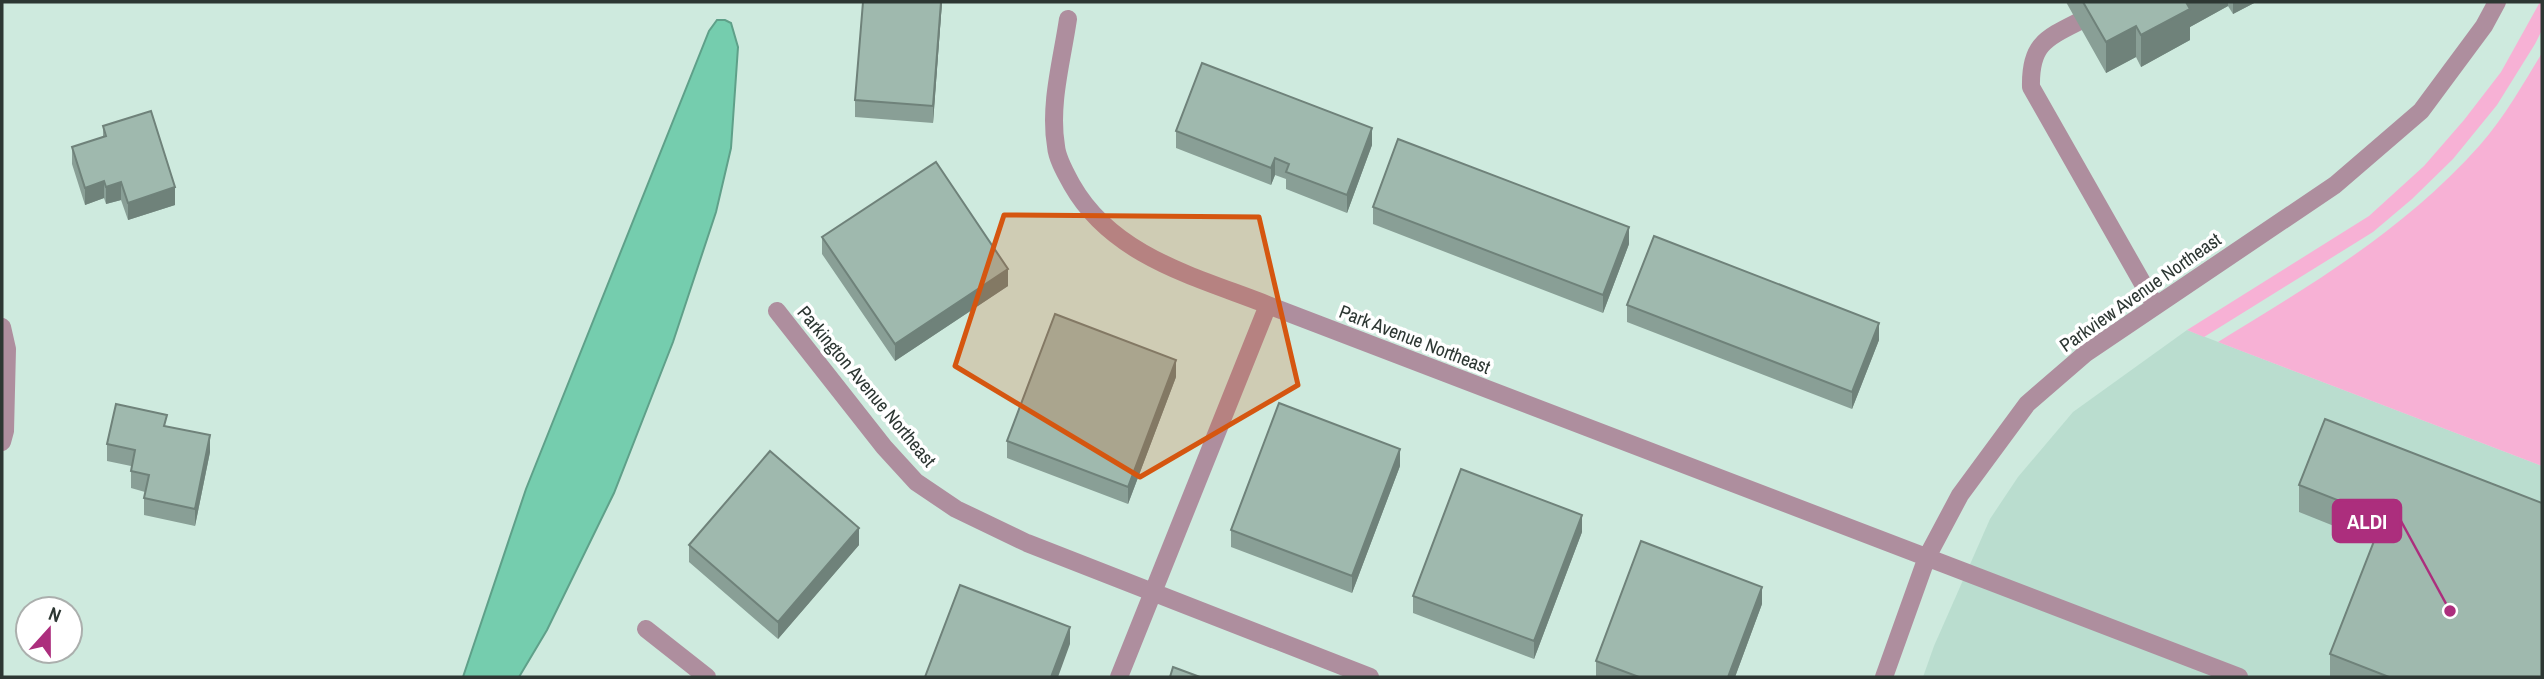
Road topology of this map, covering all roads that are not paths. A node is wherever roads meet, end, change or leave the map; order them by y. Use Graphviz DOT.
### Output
graph roads {
  1 [pos="2497,2"];
  2 [pos="1068,19"];
  3 [pos="2078,22"];
  4 [pos="2155,304"];
  5 [pos="1268,305"];
  6 [pos="777,311"];
  7 [pos="2,327"];
  8 [pos="2,442"];
  9 [pos="1927,557"];
  10 [pos="1152,593"];
  11 [pos="646,629"];
  12 [pos="707,677"];
  13 [pos="1119,677"];
  14 [pos="1370,677"];
  15 [pos="1884,677"];
  16 [pos="2239,677"];
  1 -- 4 [label="street, Parkview Avenue Northeast"];
  2 -- 5 [label="street, Park Avenue Northeast"];
  3 -- 4 [label="street"];
  4 -- 9 [label="street, Parkview Avenue Northeast"];
  5 -- 9 [label="street, Park Avenue Northeast"];
  5 -- 10 [label="street"];
  6 -- 10 [label="street, Parkington Avenue Northeast"];
  7 -- 8 [label="street"];
  9 -- 15 [label="street, Parkview Avenue Northeast"];
  9 -- 16 [label="street, Park Avenue Northeast"];
  10 -- 13 [label="street"];
  10 -- 14 [label="street, Parkington Avenue Northeast"];
  11 -- 12 [label="street"];
}
